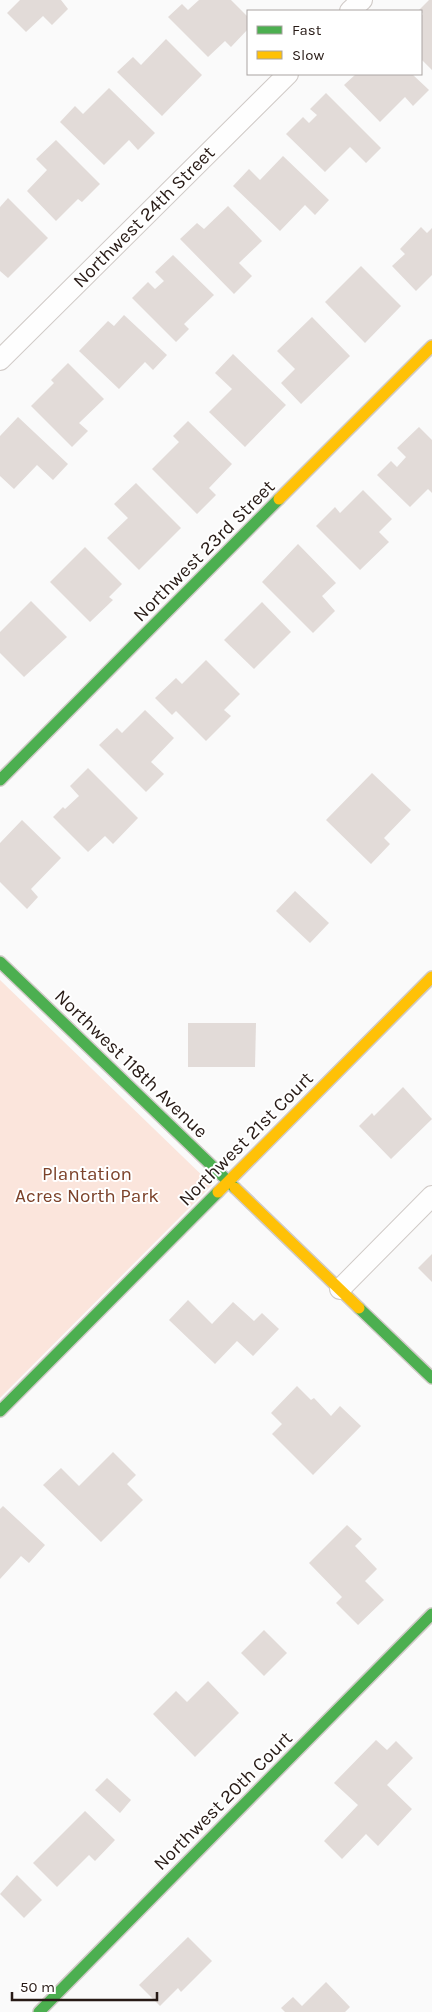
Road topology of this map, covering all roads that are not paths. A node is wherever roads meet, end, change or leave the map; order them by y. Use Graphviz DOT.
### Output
graph roads {
  1 [pos="362,0"];
  2 [pos="351,10"];
  3 [pos="287,75"];
  4 [pos="432,346"];
  5 [pos="0,360"];
  6 [pos="0,780"];
  7 [pos="0,962"];
  8 [pos="432,977"];
  9 [pos="229,1182"];
  10 [pos="432,1196"];
  11 [pos="340,1289"];
  12 [pos="432,1378"];
  13 [pos="0,1411"];
  14 [pos="432,1614"];
  15 [pos="39,2012"];
  1 -- 2 [label="street"];
  3 -- 5 [label="street, Northwest 24th Street"];
  4 -- 6 [label="street, Northwest 23rd Street"];
  7 -- 9 [label="street, Northwest 118th Avenue"];
  8 -- 9 [label="street, Northwest 21st Court"];
  9 -- 11 [label="street, Northwest 118th Avenue"];
  9 -- 13 [label="street, Northwest 21st Court"];
  10 -- 11 [label="street"];
  11 -- 12 [label="street, Northwest 118th Avenue"];
  14 -- 15 [label="street, Northwest 20th Court"];
}
